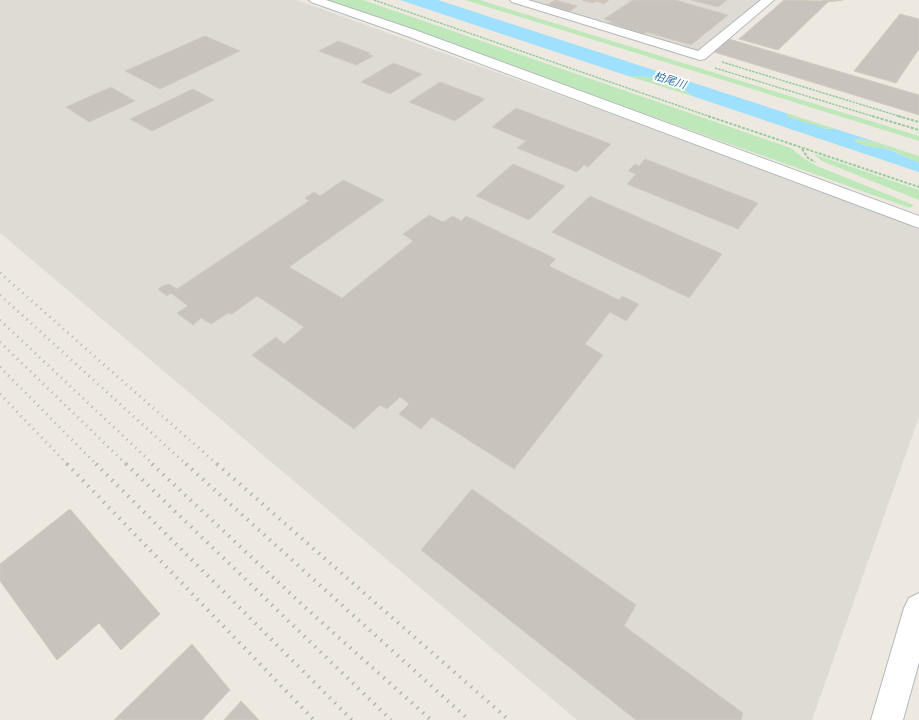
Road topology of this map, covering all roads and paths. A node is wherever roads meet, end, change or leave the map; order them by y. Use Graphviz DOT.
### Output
graph roads {
  1 [pos="315,0"];
  2 [pos="374,0"];
  3 [pos="516,0"];
  4 [pos="768,0"];
  5 [pos="700,56"];
  6 [pos="713,67"];
  7 [pos="919,122"];
  8 [pos="919,130"];
  9 [pos="919,187"];
  10 [pos="919,222"];
  11 [pos="919,608"];
  12 [pos="887,720"];
  1 -- 10 [label="street"];
  2 -- 9 [label="path"];
  3 -- 5 [label="street"];
  4 -- 5 [label="street"];
  5 -- 7 [label="path"];
  6 -- 8 [label="path"];
  11 -- 12 [label="street"];
}
